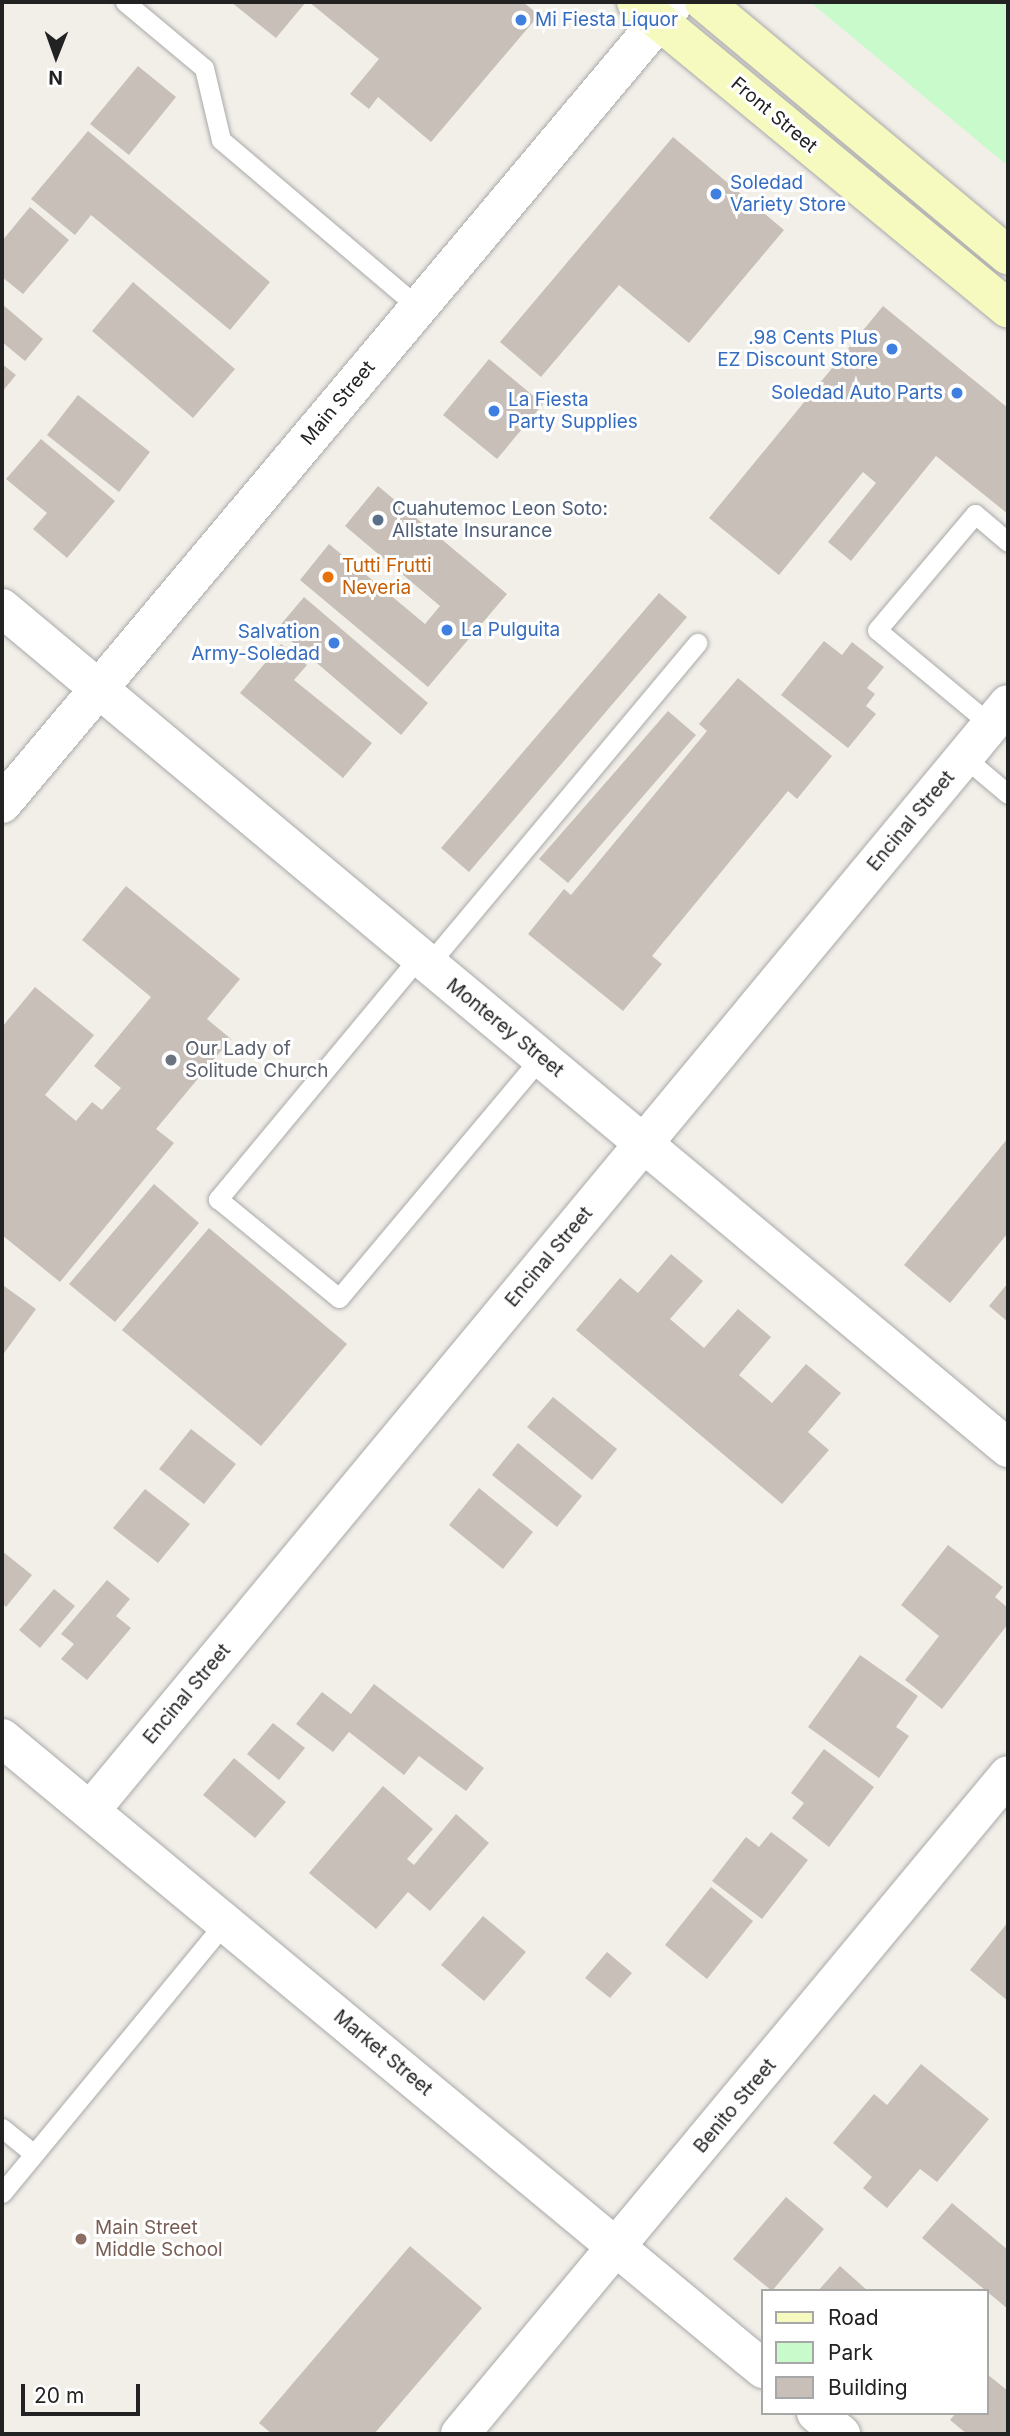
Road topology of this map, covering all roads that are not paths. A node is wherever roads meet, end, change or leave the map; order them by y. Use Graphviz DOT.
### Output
graph roads {
  1 [pos="125,2"];
  2 [pos="704,2"];
  3 [pos="657,8"];
  4 [pos="1008,255"];
  5 [pos="418,307"];
  6 [pos="1008,309"];
  7 [pos="1008,542"];
  8 [pos="2,608"];
  9 [pos="696,643"];
  10 [pos="98,687"];
  11 [pos="1000,714"];
  12 [pos="964,757"];
  13 [pos="1008,794"];
  14 [pos="2,804"];
  15 [pos="424,961"];
  16 [pos="541,1057"];
  17 [pos="644,1142"];
  18 [pos="1008,1448"];
  19 [pos="2,1738"];
  20 [pos="1008,1775"];
  21 [pos="90,1811"];
  22 [pos="225,1922"];
  23 [pos="2,2128"];
  24 [pos="34,2154"];
  25 [pos="2,2193"];
  26 [pos="618,2247"];
  27 [pos="762,2368"];
  28 [pos="818,2415"];
  29 [pos="460,2434"];
  30 [pos="841,2434"];
  1 -- 5 [label="lane"];
  2 -- 4 [label="main road"];
  3 -- 5 [label="street, Main Street"];
  3 -- 6 [label="main road, Front Street"];
  5 -- 10 [label="street, Main Street"];
  7 -- 11 [label="lane"];
  8 -- 10 [label="street, Monterey Street"];
  9 -- 15 [label="lane"];
  10 -- 14 [label="street, Main Street"];
  10 -- 15 [label="street, Monterey Street"];
  11 -- 12 [label="street, Encinal Street"];
  12 -- 13 [label="lane"];
  12 -- 17 [label="street, Encinal Street"];
  15 -- 16 [label="street, Monterey Street"];
  15 -- 16 [label="lane"];
  16 -- 17 [label="street, Monterey Street"];
  17 -- 18 [label="street, Monterey Street"];
  17 -- 21 [label="street, Encinal Street"];
  19 -- 21 [label="street, Market Street"];
  20 -- 26 [label="street, Benito Street"];
  21 -- 22 [label="street, Market Street"];
  22 -- 24 [label="lane"];
  22 -- 26 [label="street, Market Street"];
  23 -- 24 [label="lane"];
  24 -- 25 [label="lane"];
  26 -- 27 [label="street, Market Street"];
  26 -- 29 [label="street, Benito Street"];
  28 -- 30 [label="street"];
}
